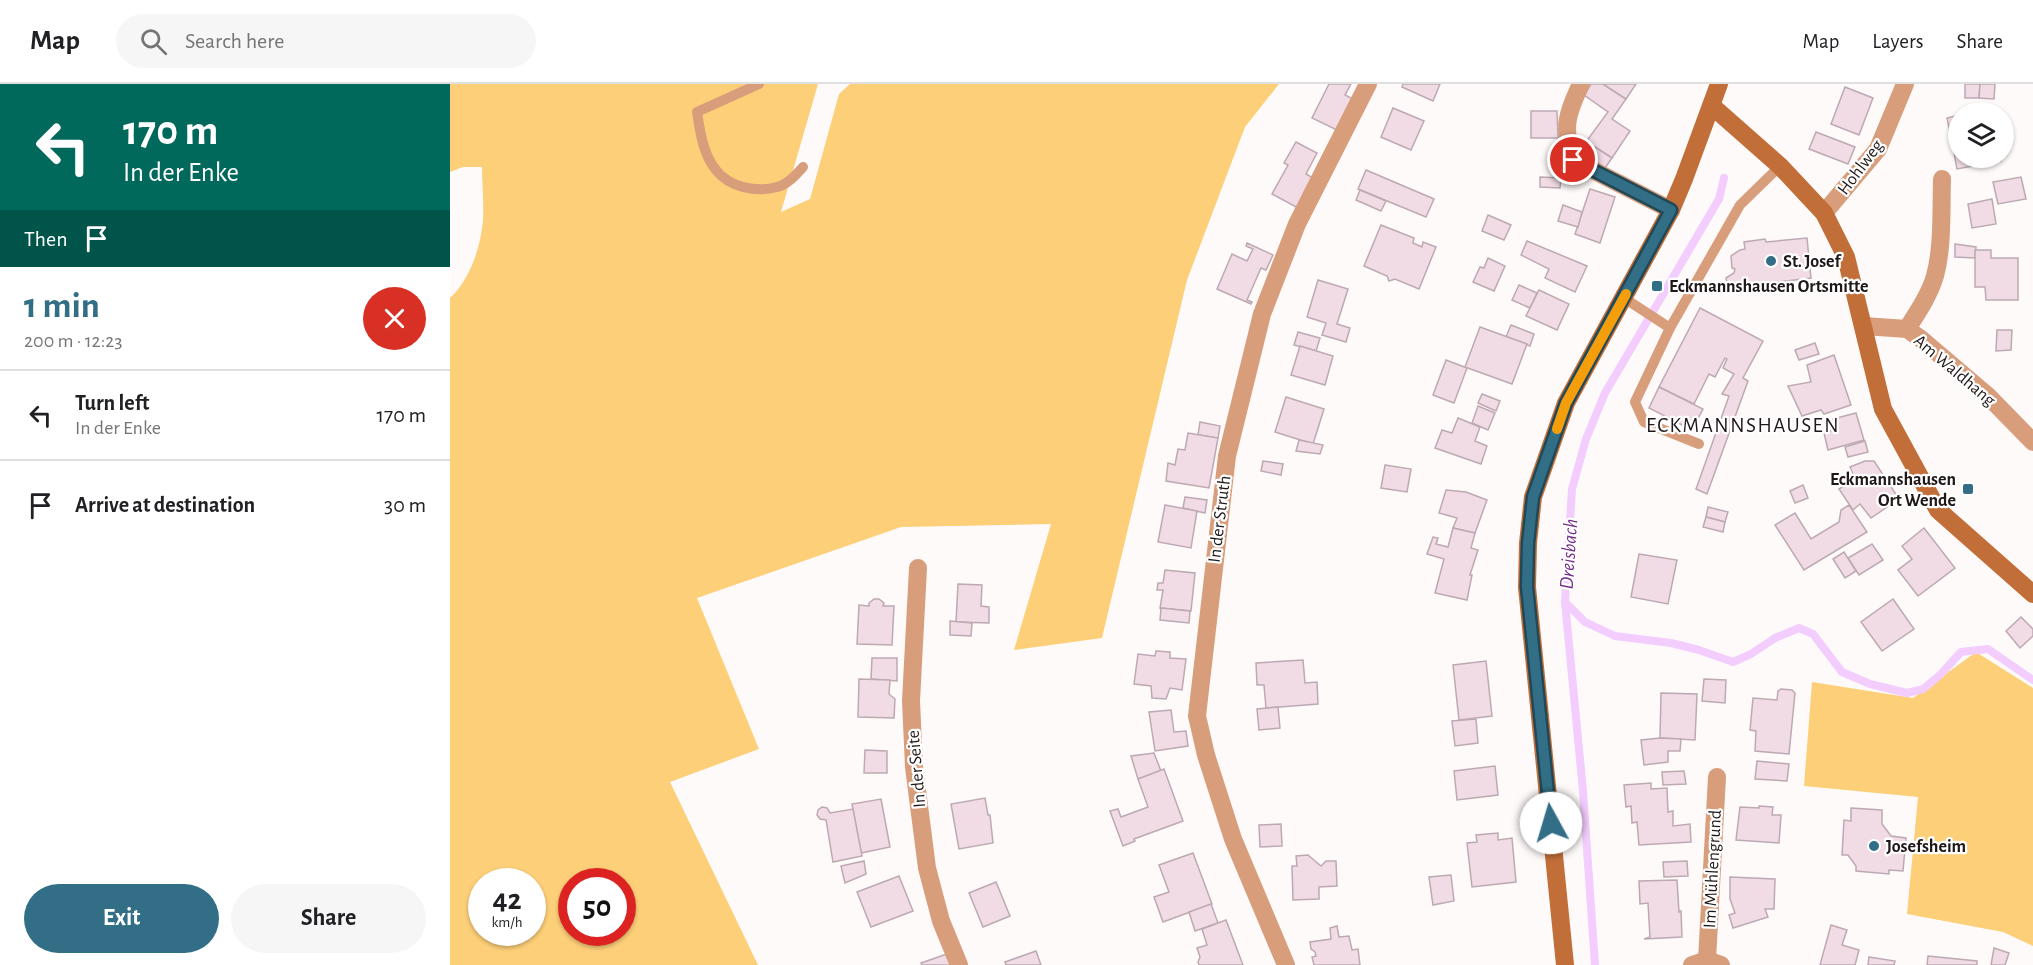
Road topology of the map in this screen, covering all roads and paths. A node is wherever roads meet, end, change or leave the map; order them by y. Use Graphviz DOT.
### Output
graph roads {
  1 [pos="759,84"];
  2 [pos="1368,84"];
  3 [pos="1581,84"];
  4 [pos="1719,84"];
  5 [pos="1905,84"];
  6 [pos="1712,106"];
  7 [pos="1780,166"];
  8 [pos="803,167"];
  9 [pos="1942,179"];
  10 [pos="1671,210"];
  11 [pos="1824,213"];
  12 [pos="1624,298"];
  13 [pos="1667,326"];
  14 [pos="1864,326"];
  15 [pos="1906,329"];
  16 [pos="2033,442"];
  17 [pos="1699,444"];
  18 [pos="918,568"];
  19 [pos="2033,594"];
  20 [pos="1717,777"];
  21 [pos="1707,963"];
  22 [pos="959,965"];
  23 [pos="1286,965"];
  24 [pos="1564,965"];
  1 -- 8 [label="lane"];
  2 -- 23 [label="street, In der Struth"];
  3 -- 10 [label="street"];
  4 -- 6 [label="main road"];
  5 -- 11 [label="street, Hohlweg"];
  6 -- 7 [label="main road"];
  6 -- 10 [label="main road"];
  7 -- 11 [label="main road"];
  7 -- 13 [label="lane"];
  9 -- 15 [label="street"];
  10 -- 12 [label="main road"];
  11 -- 14 [label="main road"];
  12 -- 13 [label="lane"];
  12 -- 24 [label="main road"];
  13 -- 17 [label="lane"];
  14 -- 15 [label="street, Am Waldhang"];
  14 -- 19 [label="main road"];
  15 -- 16 [label="street, Am Waldhang"];
  18 -- 22 [label="street, In der Seite"];
  20 -- 21 [label="street, Im Mühlengrund"];
}
